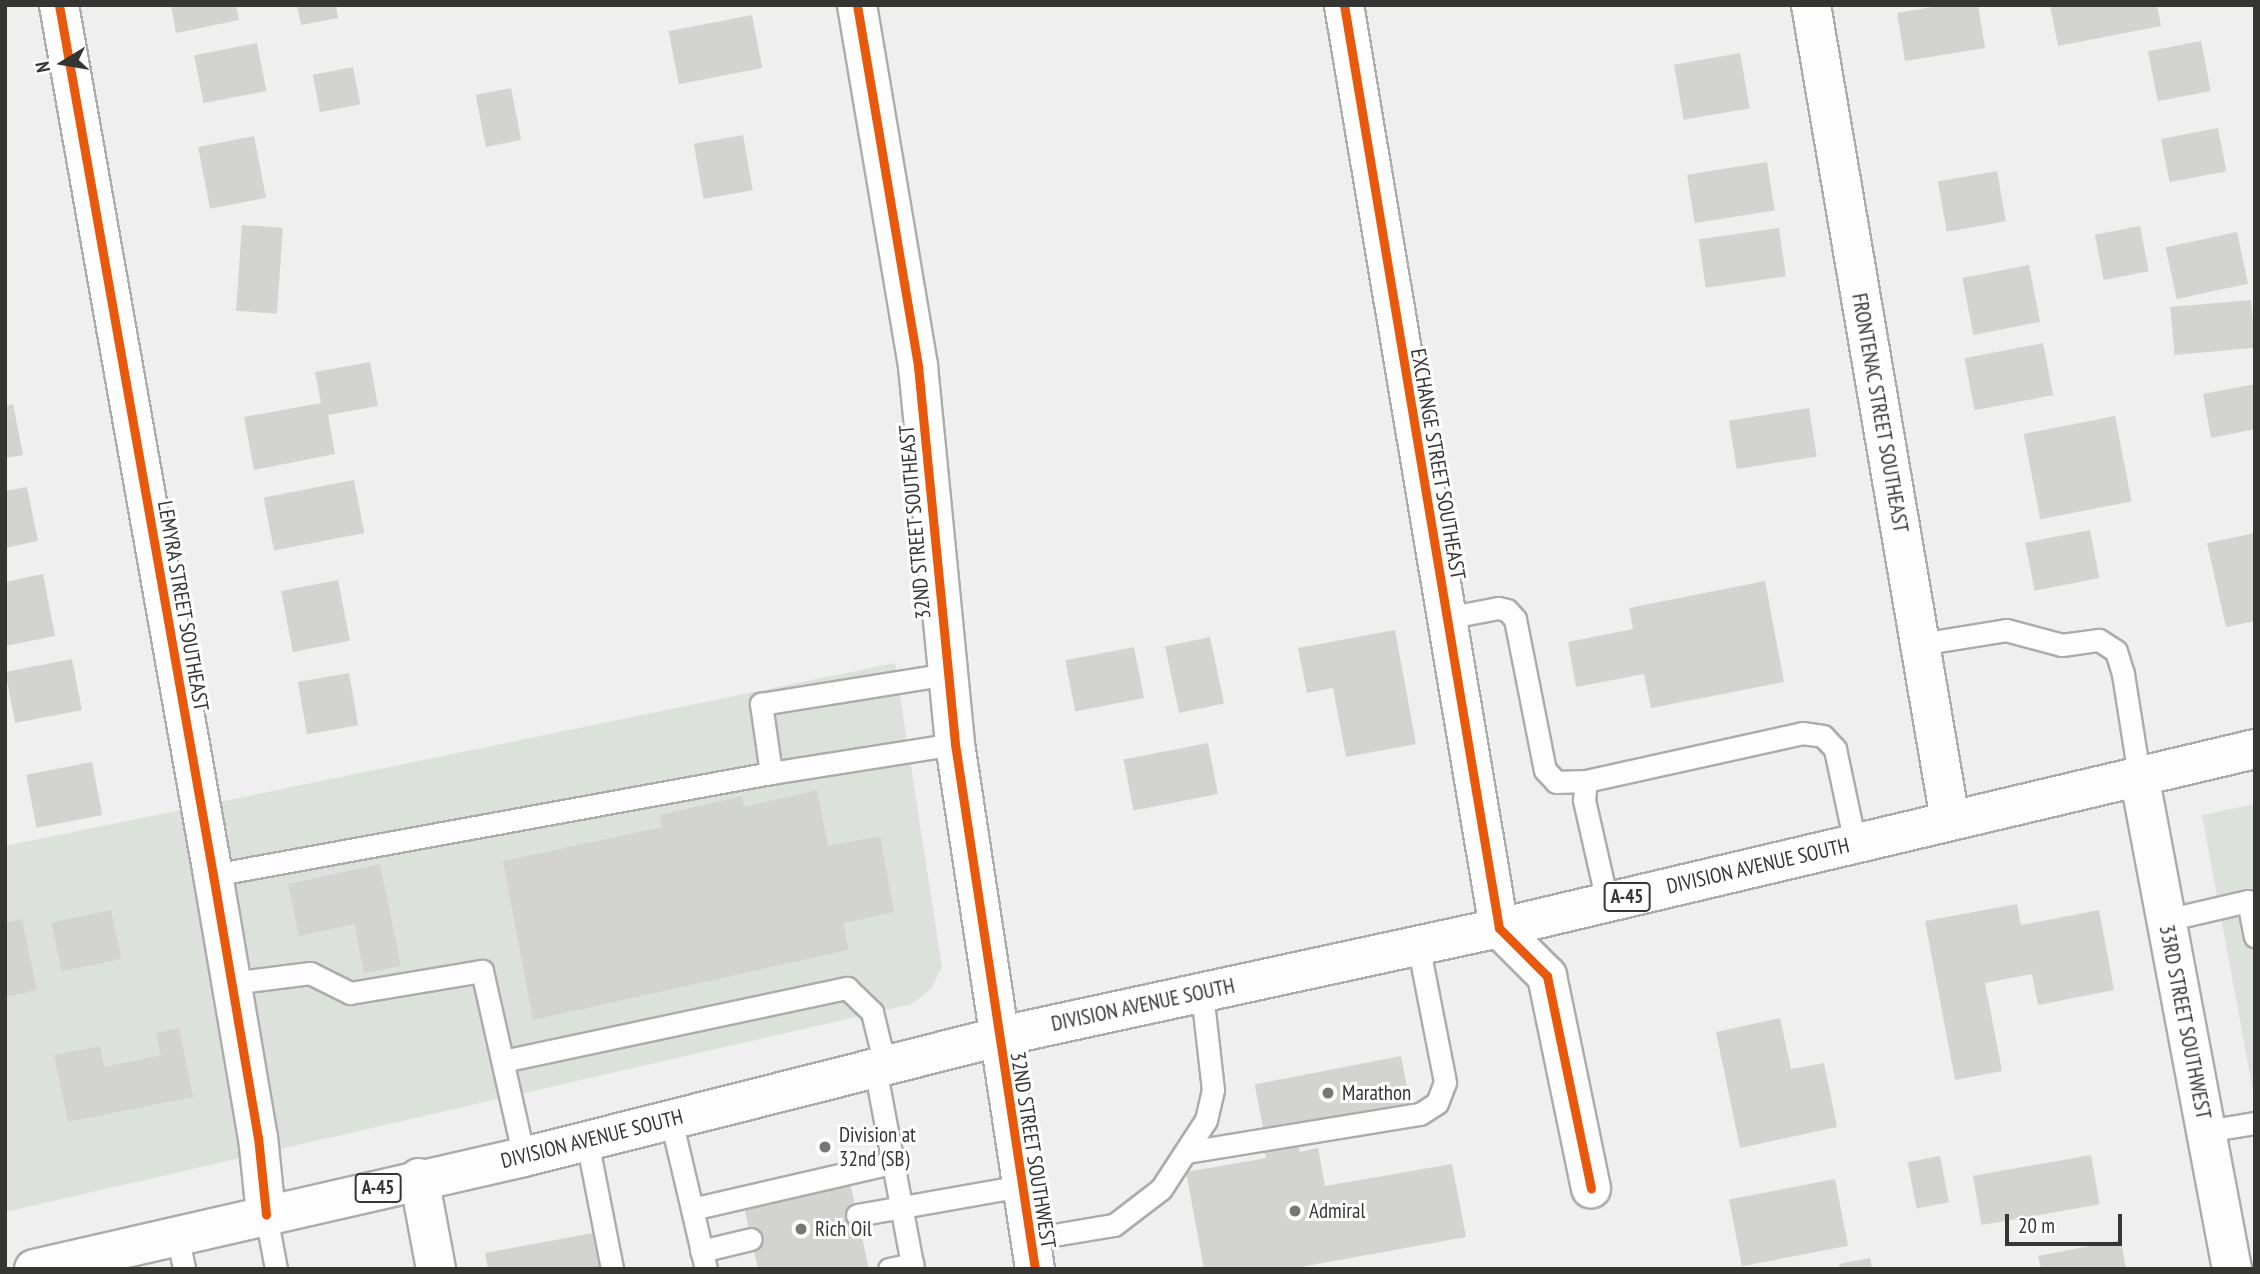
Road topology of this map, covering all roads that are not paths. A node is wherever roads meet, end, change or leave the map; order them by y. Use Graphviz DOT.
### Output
graph roads {
  1 [pos="59,5"];
  2 [pos="857,5"];
  3 [pos="1343,5"];
  4 [pos="1811,5"];
  5 [pos="1446,618"];
  6 [pos="1920,644"];
  7 [pos="948,674"];
  8 [pos="955,744"];
  9 [pos="2255,749"];
  10 [pos="771,773"];
  11 [pos="2139,775"];
  12 [pos="1586,781"];
  13 [pos="1950,820"];
  14 [pos="1855,843"];
  15 [pos="214,875"];
  16 [pos="1607,901"];
  17 [pos="2166,920"];
  18 [pos="1499,928"];
  19 [pos="2255,936"];
  20 [pos="1418,945"];
  21 [pos="231,984"];
  22 [pos="1202,993"];
  23 [pos="997,1037"];
  24 [pos="503,1061"];
  25 [pos="880,1067"];
  26 [pos="671,1120"];
  27 [pos="2255,1123"];
  28 [pos="2206,1131"];
  29 [pos="587,1141"];
  30 [pos="1187,1152"];
  31 [pos="524,1157"];
  32 [pos="895,1162"];
  33 [pos="419,1178"];
  34 [pos="1021,1186"];
  35 [pos="1591,1189"];
  36 [pos="903,1207"];
  37 [pos="692,1209"];
  38 [pos="265,1215"];
  39 [pos="857,1215"];
  40 [pos="751,1239"];
  41 [pos="180,1252"];
  42 [pos="1032,1254"];
  43 [pos="704,1260"];
  44 [pos="913,1266"];
  45 [pos="33,1269"];
  46 [pos="275,1269"];
  47 [pos="436,1269"];
  48 [pos="612,1269"];
  49 [pos="889,1269"];
  50 [pos="2232,1269"];
  1 -- 15 [label="street, LEMYRA STREET SOUTHEAST"];
  2 -- 7 [label="street, 32ND STREET SOUTHEAST"];
  3 -- 5 [label="street, EXCHANGE STREET SOUTHEAST"];
  4 -- 6 [label="street, FRONTENAC STREET SOUTHEAST"];
  5 -- 12 [label="lane"];
  5 -- 18 [label="street, EXCHANGE STREET SOUTHEAST"];
  6 -- 11 [label="lane"];
  6 -- 13 [label="street, FRONTENAC STREET SOUTHEAST"];
  7 -- 8 [label="street, 32ND STREET SOUTHEAST"];
  7 -- 10 [label="lane"];
  8 -- 10 [label="lane"];
  8 -- 23 [label="street, 32ND STREET SOUTHEAST"];
  9 -- 11 [label="street, DIVISION AVENUE SOUTH / A-45"];
  10 -- 15 [label="lane"];
  11 -- 13 [label="street, DIVISION AVENUE SOUTH / A-45"];
  11 -- 17 [label="street, 33RD STREET SOUTHWEST"];
  12 -- 14 [label="lane"];
  12 -- 16 [label="lane"];
  13 -- 14 [label="street, DIVISION AVENUE SOUTH / A-45"];
  14 -- 16 [label="street, DIVISION AVENUE SOUTH / A-45"];
  15 -- 21 [label="street, LEMYRA STREET SOUTHEAST"];
  16 -- 18 [label="street, DIVISION AVENUE SOUTH / A-45"];
  17 -- 19 [label="lane"];
  17 -- 28 [label="street, 33RD STREET SOUTHWEST"];
  18 -- 20 [label="street, DIVISION AVENUE SOUTH / A-45"];
  18 -- 35 [label="street"];
  20 -- 22 [label="street, DIVISION AVENUE SOUTH / A-45"];
  20 -- 30 [label="lane"];
  21 -- 24 [label="lane"];
  21 -- 38 [label="street, LEMYRA STREET SOUTHEAST"];
  22 -- 23 [label="street, DIVISION AVENUE SOUTH / A-45"];
  22 -- 30 [label="lane"];
  23 -- 25 [label="street, DIVISION AVENUE SOUTH / A-45"];
  23 -- 34 [label="street, 32ND STREET SOUTHWEST"];
  24 -- 25 [label="lane"];
  24 -- 31 [label="lane"];
  25 -- 26 [label="street, DIVISION AVENUE SOUTH / A-45"];
  25 -- 32 [label="lane"];
  26 -- 29 [label="street, DIVISION AVENUE SOUTH / A-45"];
  26 -- 37 [label="lane"];
  27 -- 28 [label="lane"];
  28 -- 50 [label="street, 33RD STREET SOUTHWEST"];
  29 -- 31 [label="street, DIVISION AVENUE SOUTH / A-45"];
  29 -- 48 [label="lane"];
  30 -- 42 [label="lane"];
  31 -- 33 [label="street, DIVISION AVENUE SOUTH / A-45"];
  32 -- 36 [label="lane"];
  32 -- 37 [label="lane"];
  33 -- 38 [label="street, DIVISION AVENUE SOUTH / A-45"];
  33 -- 47 [label="street"];
  34 -- 36 [label="lane"];
  34 -- 42 [label="street, 32ND STREET SOUTHWEST"];
  36 -- 39 [label="lane"];
  36 -- 44 [label="lane"];
  37 -- 43 [label="lane"];
  38 -- 41 [label="street, DIVISION AVENUE SOUTH / A-45"];
  38 -- 46 [label="lane"];
  40 -- 43 [label="lane"];
  41 -- 45 [label="street, DIVISION AVENUE SOUTH / A-45"];
  44 -- 49 [label="lane"];
}
